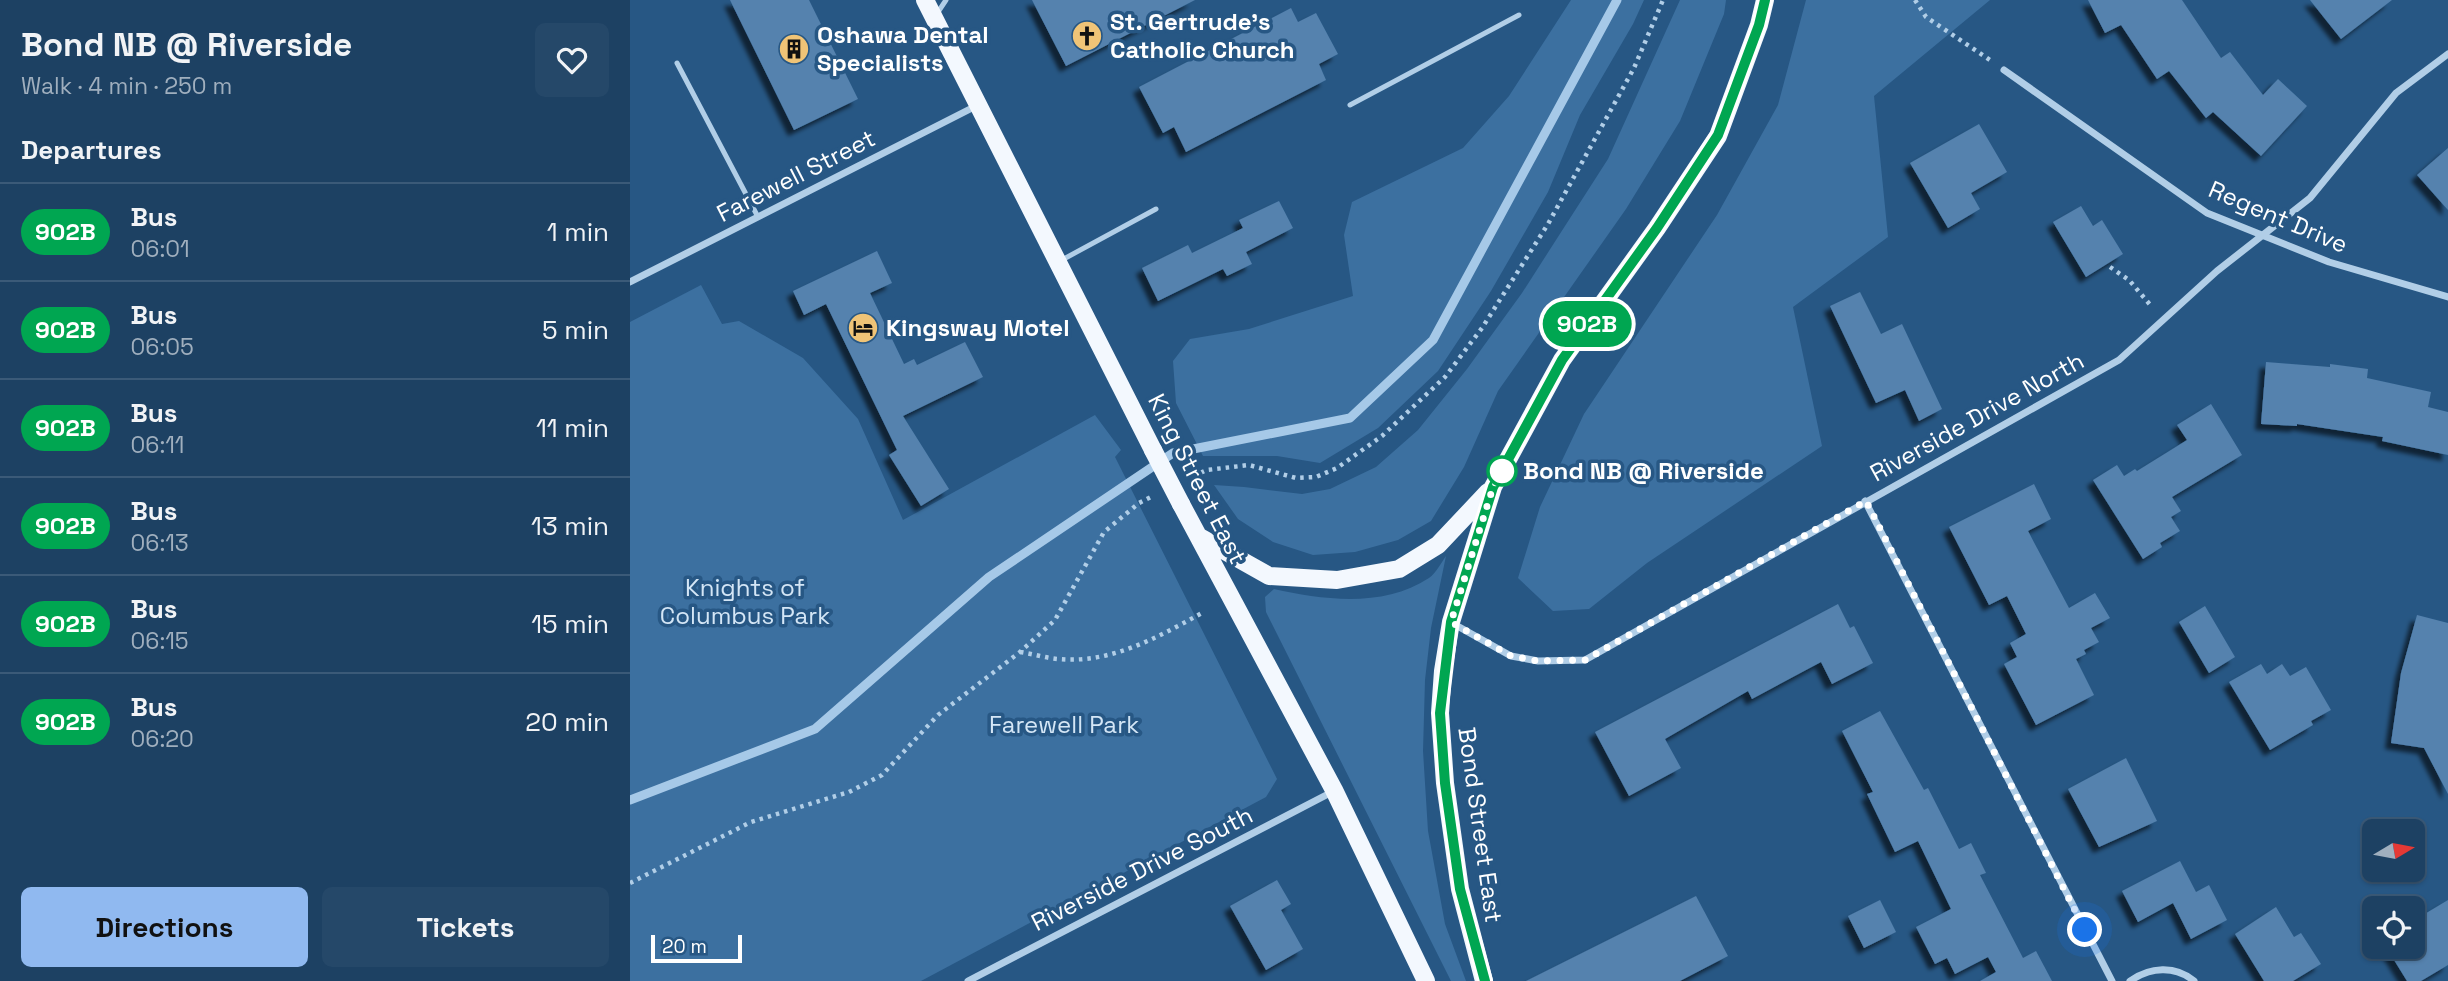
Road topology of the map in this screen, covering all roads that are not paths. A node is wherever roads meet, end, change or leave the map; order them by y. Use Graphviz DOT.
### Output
graph roads {
  1 [pos="925,0"];
  2 [pos="946,0"];
  3 [pos="1765,0"];
  4 [pos="1519,15"];
  5 [pos="934,17"];
  6 [pos="2448,54"];
  7 [pos="677,64"];
  8 [pos="2004,70"];
  9 [pos="979,105"];
  10 [pos="1350,105"];
  11 [pos="1156,209"];
  12 [pos="758,217"];
  13 [pos="2262,236"];
  14 [pos="1058,262"];
  15 [pos="630,282"];
  16 [pos="2448,297"];
  17 [pos="1493,487"];
  18 [pos="1866,501"];
  19 [pos="1198,536"];
  20 [pos="1451,622"];
  21 [pos="1334,790"];
  22 [pos="968,981"];
  23 [pos="1426,981"];
  24 [pos="1485,981"];
  25 [pos="2112,981"];
  26 [pos="2130,981"];
  27 [pos="2194,981"];
  1 -- 5 [label="main road, King Street East"];
  2 -- 5 [label="lane"];
  3 -- 17 [label="main road, Bond Street East"];
  4 -- 10 [label="lane"];
  5 -- 9 [label="main road, King Street East"];
  6 -- 13 [label="street, Riverside Drive North"];
  7 -- 12 [label="lane"];
  8 -- 13 [label="street, Regent Drive"];
  9 -- 12 [label="street, Farewell Street"];
  9 -- 14 [label="main road, King Street East"];
  11 -- 14 [label="lane"];
  12 -- 15 [label="street, Farewell Street"];
  13 -- 16 [label="street, Regent Drive"];
  13 -- 18 [label="street, Riverside Drive North"];
  14 -- 19 [label="main road, King Street East, bridge"];
  17 -- 19 [label="main road"];
  17 -- 20 [label="main road, Bond Street East"];
  18 -- 20 [label="street, Riverside Drive North"];
  18 -- 25 [label="street"];
  19 -- 21 [label="main road, King Street East"];
  20 -- 24 [label="main road, Bond Street East"];
  21 -- 22 [label="street, Riverside Drive South"];
  21 -- 23 [label="main road, King Street East"];
  26 -- 27 [label="street"];
}
